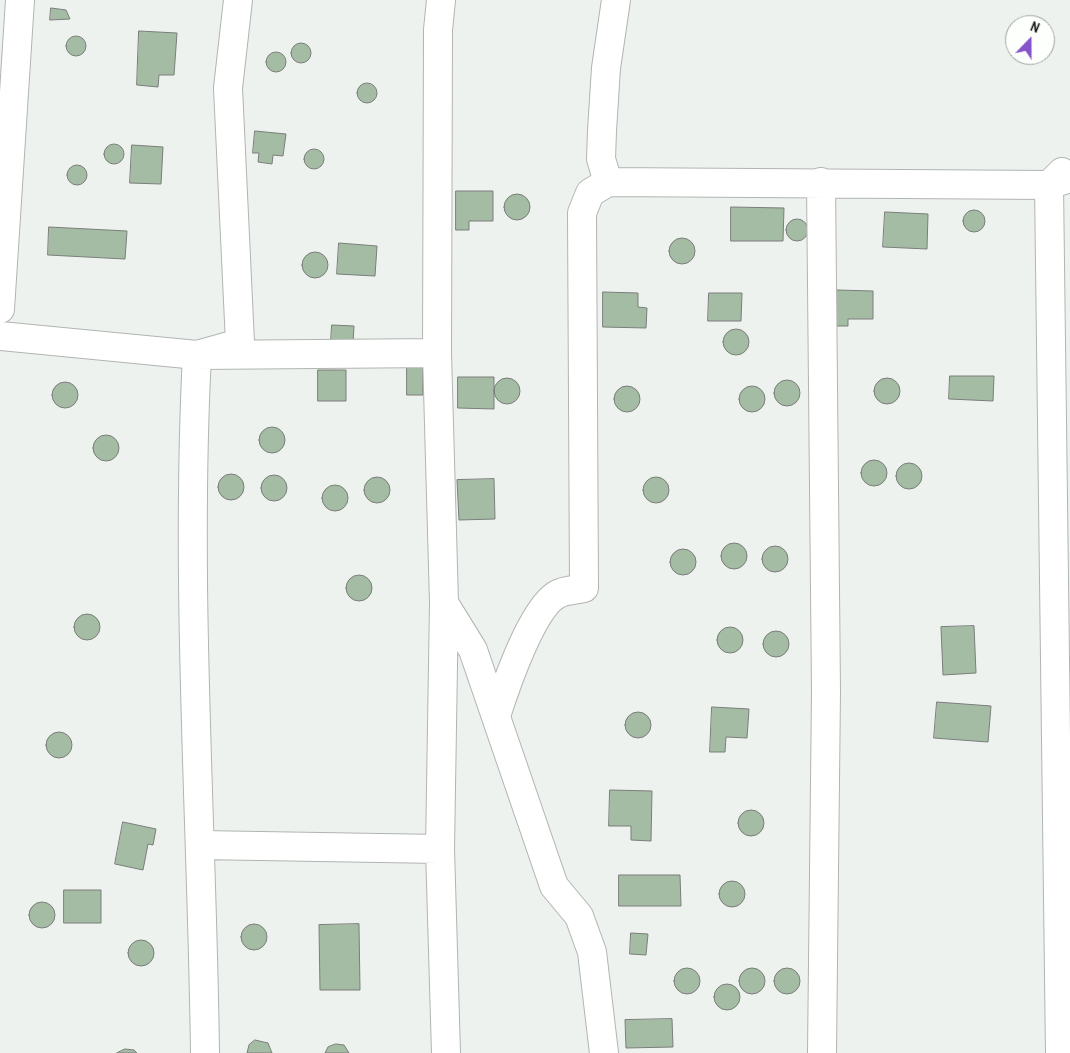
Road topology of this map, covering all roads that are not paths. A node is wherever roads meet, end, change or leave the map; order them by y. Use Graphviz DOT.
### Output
graph roads {
  1 [pos="20,0"];
  2 [pos="238,0"];
  3 [pos="441,0"];
  4 [pos="616,0"];
  5 [pos="1070,163"];
  6 [pos="608,182"];
  7 [pos="821,182"];
  8 [pos="1060,182"];
  9 [pos="2,241"];
  10 [pos="0,309"];
  11 [pos="0,336"];
  12 [pos="437,354"];
  13 [pos="197,355"];
  14 [pos="444,603"];
  15 [pos="496,716"];
  16 [pos="200,845"];
  17 [pos="440,849"];
  18 [pos="205,1053"];
  19 [pos="446,1053"];
  20 [pos="604,1053"];
  21 [pos="822,1053"];
  22 [pos="1060,1053"];
  1 -- 9 [label="street"];
  2 -- 13 [label="street"];
  3 -- 12 [label="street"];
  4 -- 6 [label="street"];
  5 -- 8 [label="street"];
  6 -- 7 [label="street"];
  6 -- 15 [label="street"];
  7 -- 8 [label="street"];
  7 -- 21 [label="street"];
  8 -- 22 [label="street"];
  9 -- 10 [label="street"];
  11 -- 13 [label="street"];
  12 -- 13 [label="street"];
  12 -- 14 [label="street"];
  13 -- 16 [label="street"];
  14 -- 15 [label="street"];
  14 -- 17 [label="street"];
  15 -- 20 [label="street"];
  16 -- 17 [label="street"];
  16 -- 18 [label="street"];
  17 -- 19 [label="street"];
}
